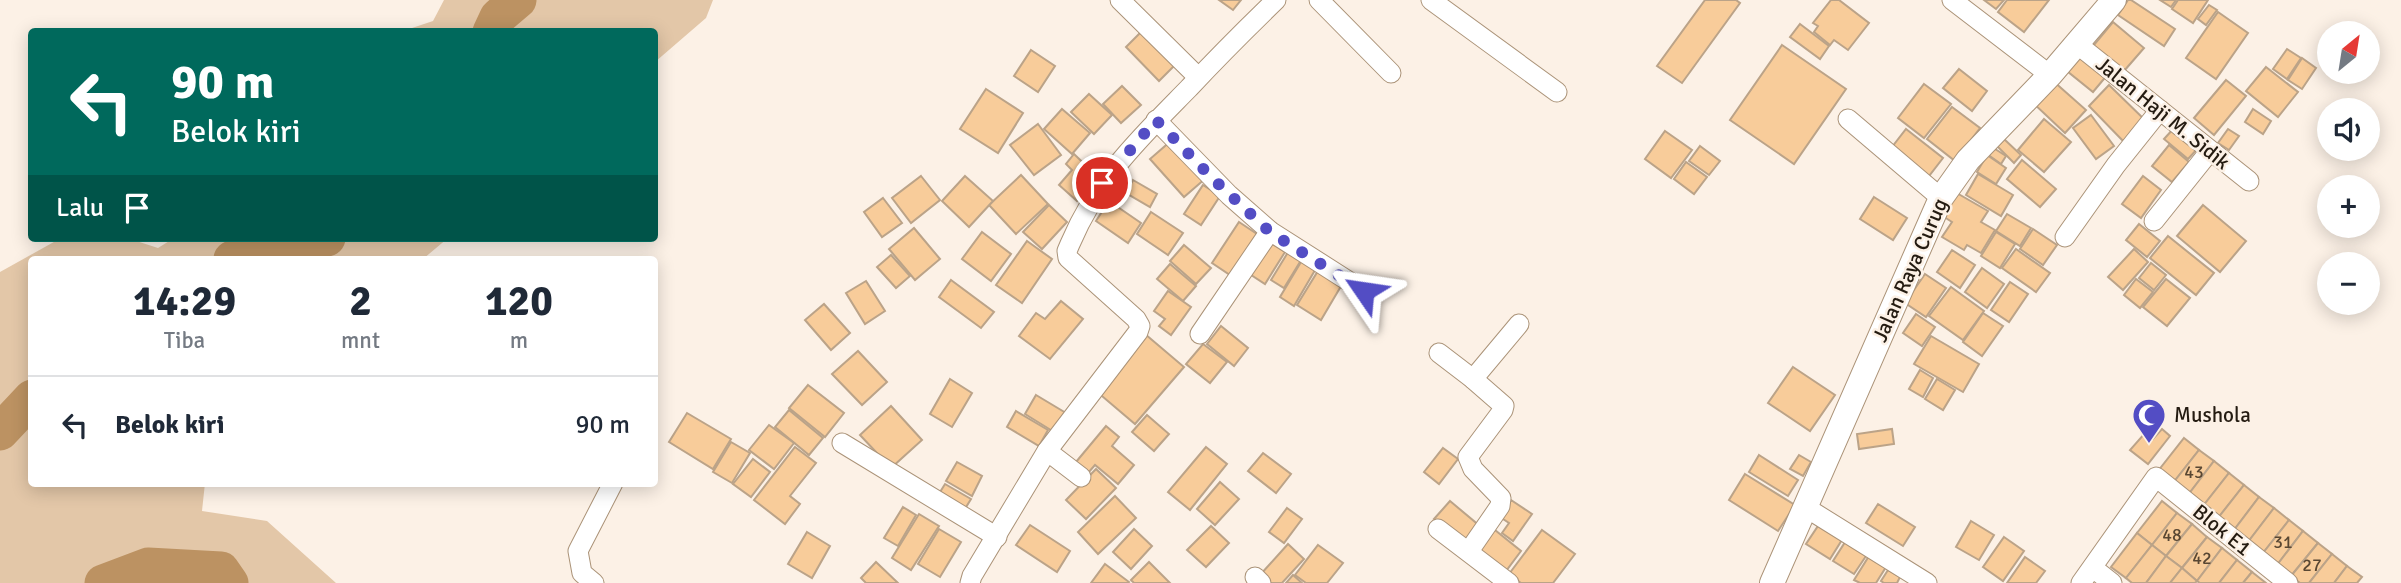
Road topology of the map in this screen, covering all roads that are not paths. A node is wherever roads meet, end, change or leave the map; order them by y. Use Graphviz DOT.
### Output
graph roads {
  1 [pos="1120,0"];
  2 [pos="1276,0"];
  3 [pos="1319,0"];
  4 [pos="1431,0"];
  5 [pos="1952,0"];
  6 [pos="2114,0"];
  7 [pos="2077,44"];
  8 [pos="1391,73"];
  9 [pos="2050,75"];
  10 [pos="1198,77"];
  11 [pos="1557,92"];
  12 [pos="2160,110"];
  13 [pos="1848,118"];
  14 [pos="1156,120"];
  15 [pos="2210,152"];
  16 [pos="2249,181"];
  17 [pos="1941,198"];
  18 [pos="2154,221"];
  19 [pos="1270,232"];
  20 [pos="2065,237"];
  21 [pos="1364,291"];
  22 [pos="1519,324"];
  23 [pos="1200,334"];
  24 [pos="1439,353"];
  25 [pos="1473,379"];
  26 [pos="842,443"];
  27 [pos="1047,451"];
  28 [pos="1081,477"];
  29 [pos="611,487"];
  30 [pos="1805,508"];
  31 [pos="1438,529"];
  32 [pos="997,537"];
  33 [pos="1469,551"];
  34 [pos="2087,575"];
  35 [pos="594,583"];
  36 [pos="970,583"];
  37 [pos="1509,583"];
  38 [pos="1772,583"];
  39 [pos="1927,583"];
  40 [pos="2112,583"];
  41 [pos="2288,583"];
  1 -- 10 [label="street"];
  2 -- 10 [label="street"];
  3 -- 8 [label="street"];
  4 -- 11 [label="street"];
  5 -- 9 [label="street"];
  6 -- 7 [label="main road, Jalan Raya Curug"];
  7 -- 9 [label="main road, Jalan Raya Curug"];
  7 -- 12 [label="street, Jalan Haji M. Sidik"];
  9 -- 17 [label="main road, Jalan Raya Curug"];
  10 -- 14 [label="street"];
  12 -- 15 [label="street, Jalan Haji M. Sidik"];
  12 -- 20 [label="street"];
  13 -- 17 [label="street"];
  14 -- 19 [label="street"];
  14 -- 27 [label="street"];
  15 -- 16 [label="street, Jalan Haji M. Sidik"];
  15 -- 18 [label="street"];
  17 -- 30 [label="main road, Jalan Raya Curug"];
  19 -- 21 [label="street"];
  19 -- 23 [label="street"];
  22 -- 25 [label="street"];
  24 -- 25 [label="street"];
  25 -- 33 [label="street"];
  26 -- 32 [label="street"];
  27 -- 28 [label="street"];
  27 -- 32 [label="street"];
  29 -- 35 [label="street"];
  30 -- 38 [label="main road, Jalan Raya Curug"];
  30 -- 39 [label="street"];
  31 -- 33 [label="street"];
  32 -- 36 [label="street"];
  33 -- 37 [label="street"];
  34 -- 40 [label="street"];
  34 -- 41 [label="street, Blok E1"];
}
